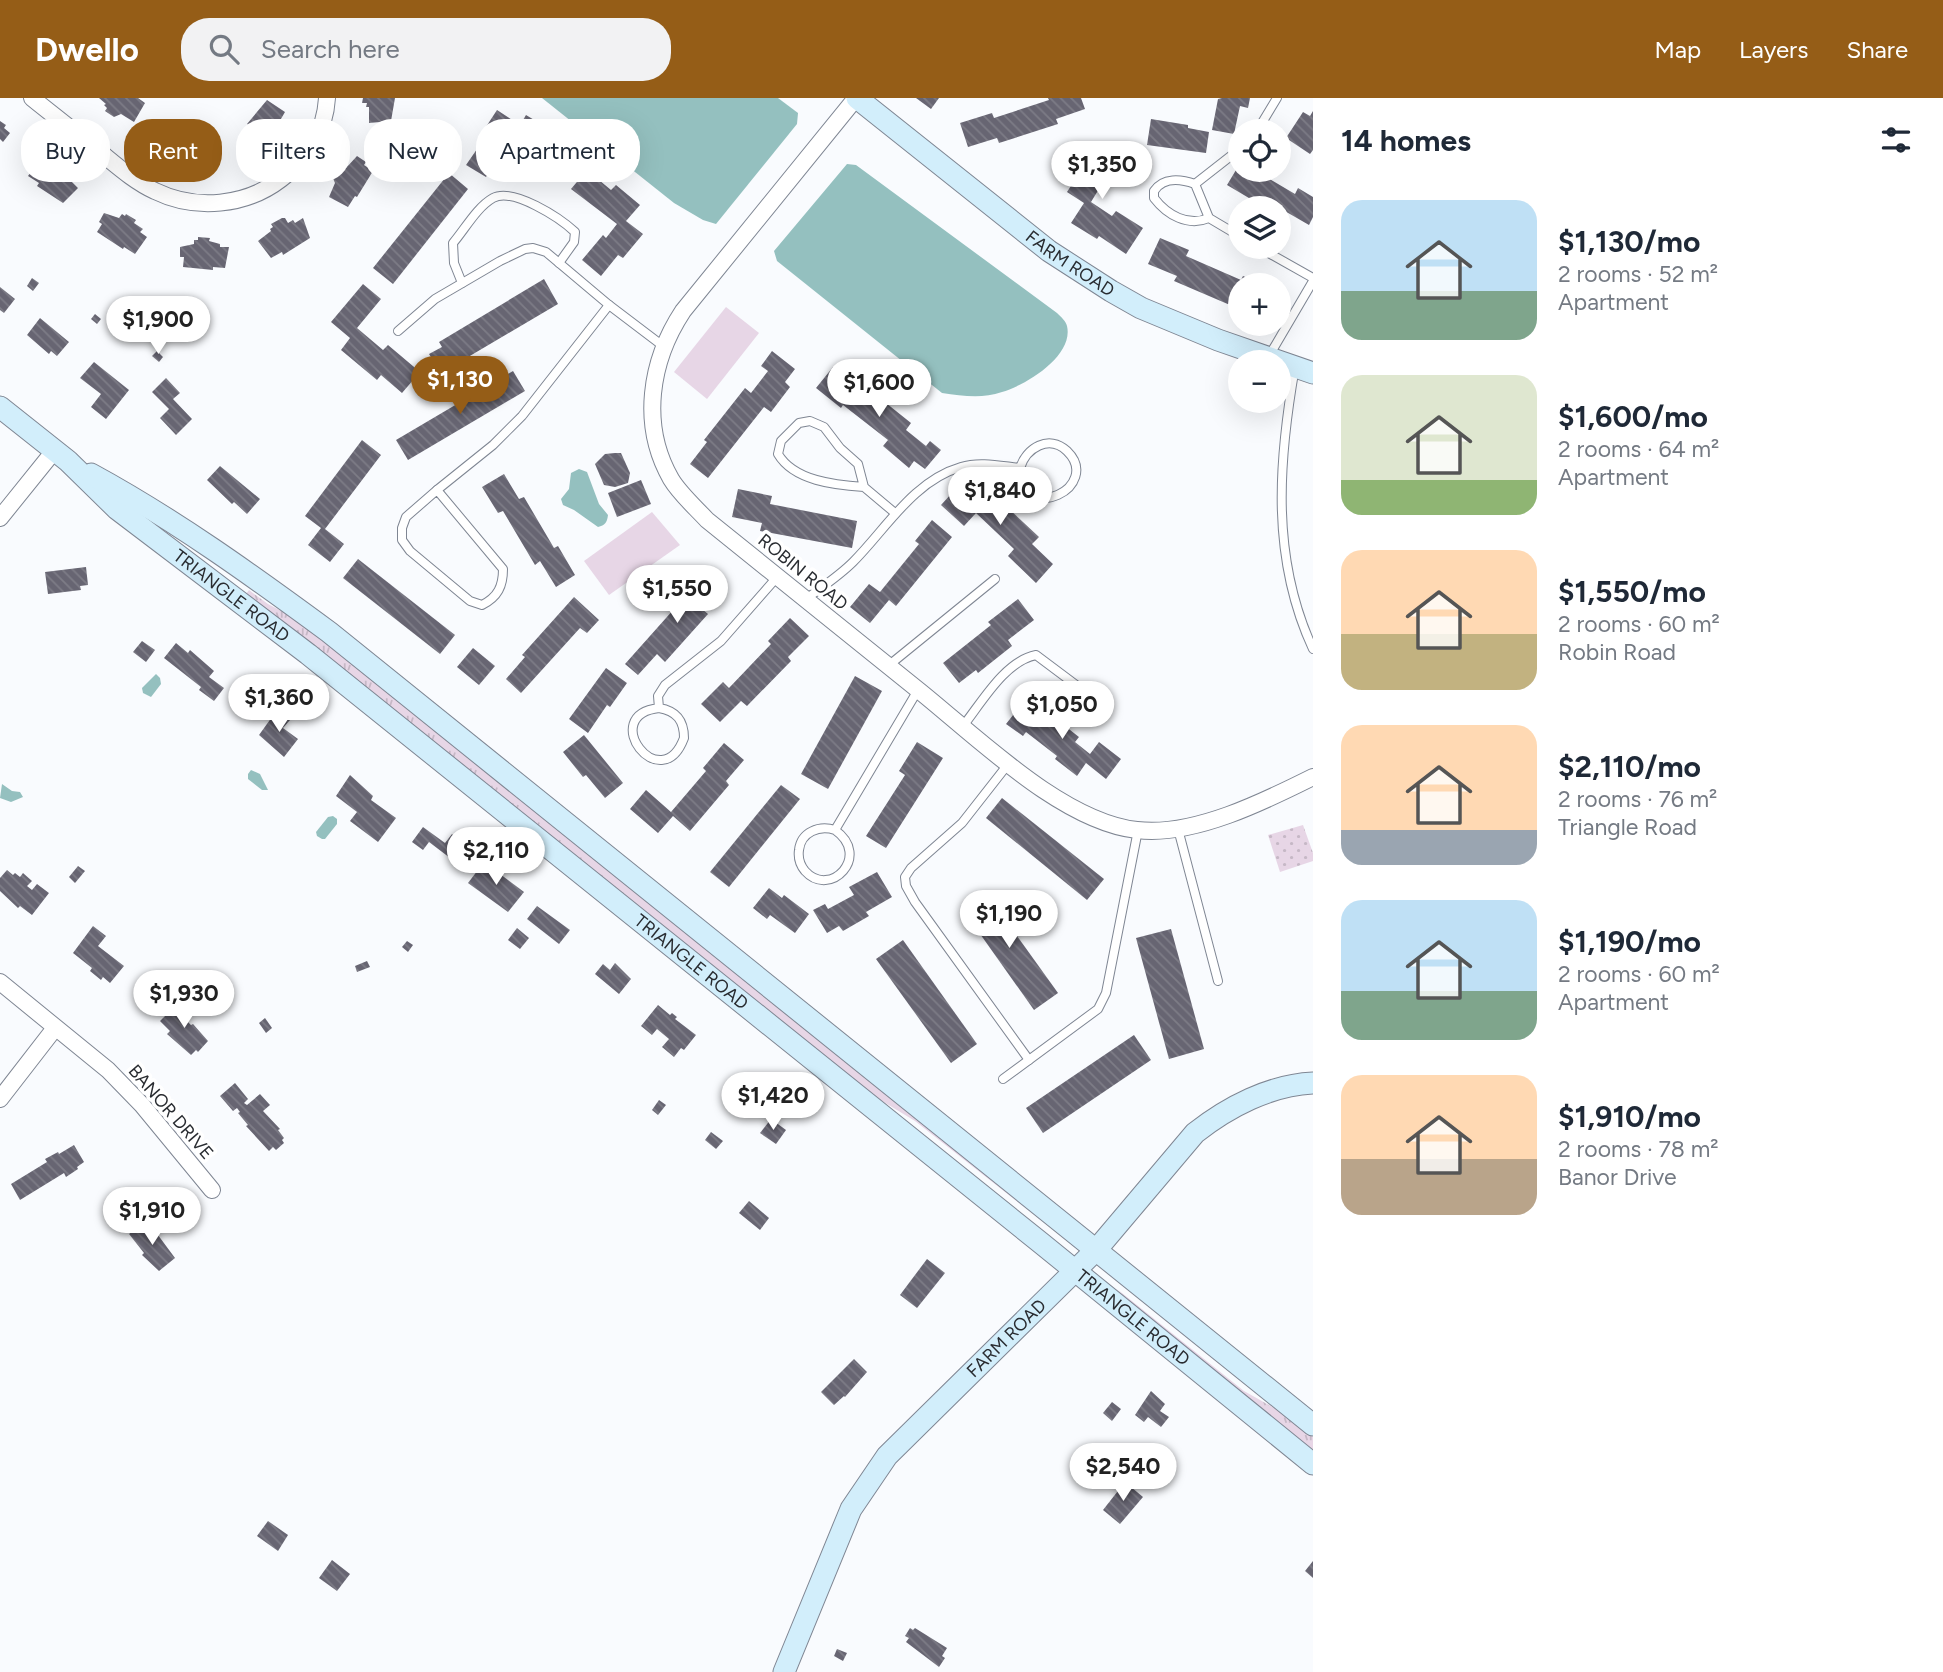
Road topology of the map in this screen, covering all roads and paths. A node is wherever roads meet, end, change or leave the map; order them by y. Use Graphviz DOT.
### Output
graph roads {
  1 [pos="32,98"];
  2 [pos="327,98"];
  3 [pos="856,98"];
  4 [pos="1277,98"];
  5 [pos="1264,119"];
  6 [pos="1228,158"];
  7 [pos="1195,184"];
  8 [pos="1209,218"];
  9 [pos="1228,229"];
  10 [pos="1279,259"];
  11 [pos="559,264"];
  12 [pos="1313,279"];
  13 [pos="462,283"];
  14 [pos="609,305"];
  15 [pos="398,331"];
  16 [pos="663,346"];
  17 [pos="1248,350"];
  18 [pos="1273,350"];
  19 [pos="1304,370"];
  20 [pos="0,407"];
  21 [pos="61,456"];
  22 [pos="1020,468"];
  23 [pos="864,487"];
  24 [pos="438,490"];
  25 [pos="895,513"];
  26 [pos="0,518"];
  27 [pos="778,576"];
  28 [pos="995,579"];
  29 [pos="806,599"];
  30 [pos="1313,649"];
  31 [pos="888,666"];
  32 [pos="918,690"];
  33 [pos="1084,691"];
  34 [pos="659,708"];
  35 [pos="963,726"];
  36 [pos="1009,763"];
  37 [pos="1313,777"];
  38 [pos="1178,829"];
  39 [pos="835,830"];
  40 [pos="1138,830"];
  41 [pos="1218,981"];
  42 [pos="0,982"];
  43 [pos="55,1028"];
  44 [pos="1029,1060"];
  45 [pos="1003,1079"];
  46 [pos="1313,1083"];
  47 [pos="0,1099"];
  48 [pos="212,1190"];
  49 [pos="1097,1249"];
  50 [pos="1074,1270"];
  51 [pos="1313,1425"];
  52 [pos="1313,1464"];
  53 [pos="785,1672"];
  1 -- 2 [label="street"];
  3 -- 16 [label="street, ROBIN ROAD"];
  3 -- 17 [label="street, FARM ROAD"];
  4 -- 5 [label="lane"];
  6 -- 7 [label="lane"];
  7 -- 8 [label="lane"];
  7 -- 8 [label="lane"];
  8 -- 9 [label="lane"];
  10 -- 12 [label="lane"];
  11 -- 13 [label="lane"];
  11 -- 13 [label="lane"];
  11 -- 14 [label="lane"];
  12 -- 18 [label="lane"];
  13 -- 15 [label="lane"];
  14 -- 16 [label="lane"];
  14 -- 24 [label="lane"];
  16 -- 27 [label="street, ROBIN ROAD"];
  19 -- 30 [label="lane"];
  20 -- 21 [label="street, TRIANGLE ROAD"];
  21 -- 26 [label="street"];
  21 -- 49 [label="street, TRIANGLE ROAD"];
  21 -- 50 [label="street, TRIANGLE ROAD"];
  22 -- 22 [label="lane"];
  22 -- 25 [label="lane"];
  23 -- 23 [label="lane"];
  23 -- 25 [label="lane"];
  24 -- 24 [label="lane"];
  25 -- 29 [label="lane"];
  27 -- 29 [label="street, ROBIN ROAD"];
  27 -- 34 [label="lane"];
  28 -- 31 [label="lane"];
  29 -- 31 [label="street, ROBIN ROAD"];
  31 -- 32 [label="street, ROBIN ROAD"];
  32 -- 35 [label="street, ROBIN ROAD"];
  32 -- 39 [label="lane"];
  33 -- 35 [label="lane"];
  34 -- 34 [label="lane"];
  35 -- 36 [label="street, ROBIN ROAD"];
  36 -- 40 [label="street, ROBIN ROAD"];
  36 -- 44 [label="lane"];
  37 -- 38 [label="street, ROBIN ROAD"];
  38 -- 40 [label="street, ROBIN ROAD"];
  38 -- 41 [label="lane"];
  39 -- 39 [label="lane"];
  40 -- 44 [label="lane"];
  42 -- 43 [label="street, BANOR DRIVE"];
  43 -- 47 [label="street"];
  43 -- 48 [label="street, BANOR DRIVE"];
  44 -- 45 [label="lane"];
  46 -- 49 [label="street, FARM ROAD"];
  49 -- 50 [label="street, FARM ROAD"];
  49 -- 51 [label="street, TRIANGLE ROAD"];
  50 -- 52 [label="street, TRIANGLE ROAD"];
  50 -- 53 [label="street, FARM ROAD"];
}
